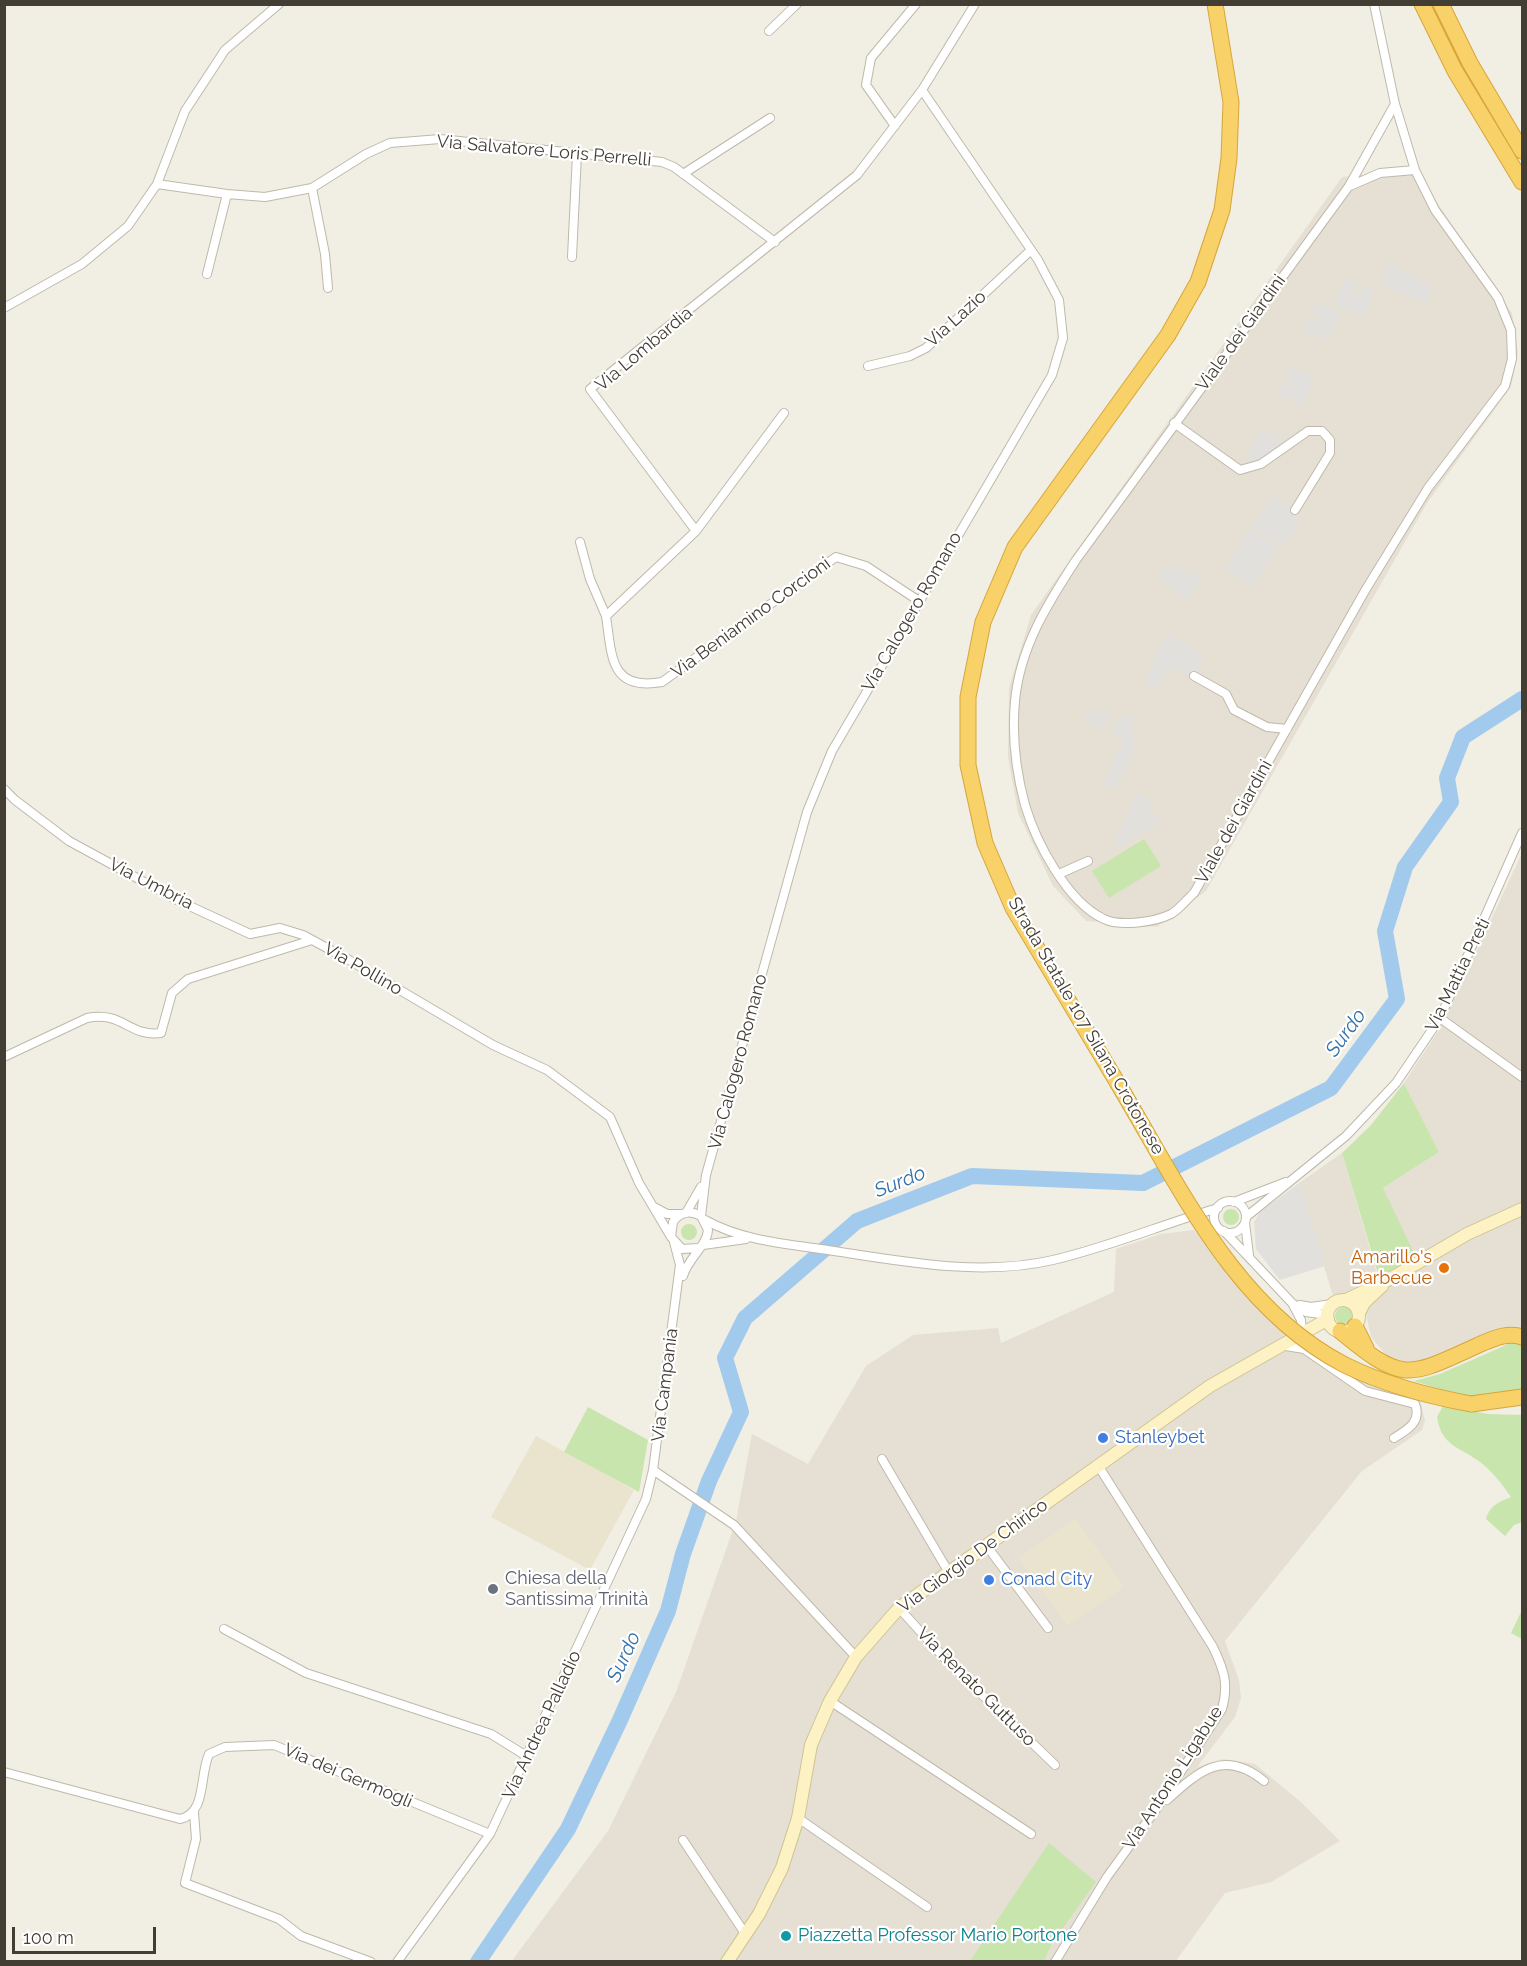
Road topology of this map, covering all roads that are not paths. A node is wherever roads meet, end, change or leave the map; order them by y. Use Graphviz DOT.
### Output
graph roads {
  1 [pos="279,4"];
  2 [pos="798,4"];
  3 [pos="916,4"];
  4 [pos="975,4"];
  5 [pos="1215,4"];
  6 [pos="1374,4"];
  7 [pos="1422,4"];
  8 [pos="1441,4"];
  9 [pos="769,31"];
  10 [pos="922,90"];
  11 [pos="1395,104"];
  12 [pos="770,118"];
  13 [pos="895,126"];
  14 [pos="1522,151"];
  15 [pos="578,153"];
  16 [pos="1415,170"];
  17 [pos="683,174"];
  18 [pos="1522,182"];
  19 [pos="157,184"];
  20 [pos="1349,186"];
  21 [pos="312,188"];
  22 [pos="228,194"];
  23 [pos="775,242"];
  24 [pos="1031,250"];
  25 [pos="572,257"];
  26 [pos="207,274"];
  27 [pos="328,288"];
  28 [pos="4,308"];
  29 [pos="868,366"];
  30 [pos="784,413"];
  31 [pos="1174,423"];
  32 [pos="1295,510"];
  33 [pos="696,531"];
  34 [pos="580,542"];
  35 [pos="919,600"];
  36 [pos="606,616"];
  37 [pos="1194,676"];
  38 [pos="1287,729"];
  39 [pos="4,789"];
  40 [pos="1522,833"];
  41 [pos="1088,861"];
  42 [pos="1059,874"];
  43 [pos="312,940"];
  44 [pos="1440,1018"];
  45 [pos="4,1057"];
  46 [pos="1522,1077"];
  47 [pos="706,1175"];
  48 [pos="1295,1179"];
  49 [pos="1234,1202"];
  50 [pos="651,1205"];
  51 [pos="1218,1208"];
  52 [pos="1522,1209"];
  53 [pos="683,1213"];
  54 [pos="703,1218"];
  55 [pos="1246,1219"];
  56 [pos="1215,1221"];
  57 [pos="1166,1224"];
  58 [pos="1224,1231"];
  59 [pos="753,1239"];
  60 [pos="672,1240"];
  61 [pos="700,1247"];
  62 [pos="1249,1255"];
  63 [pos="1390,1279"];
  64 [pos="676,1299"];
  65 [pos="1346,1300"];
  66 [pos="1292,1303"];
  67 [pos="1339,1320"];
  68 [pos="1302,1332"];
  69 [pos="1522,1337"];
  70 [pos="1284,1342"];
  71 [pos="1522,1397"];
  72 [pos="1471,1404"];
  73 [pos="1522,1407"];
  74 [pos="1394,1438"];
  75 [pos="882,1459"];
  76 [pos="1099,1467"];
  77 [pos="653,1470"];
  78 [pos="986,1545"];
  79 [pos="948,1571"];
  80 [pos="898,1608"];
  81 [pos="1048,1628"];
  82 [pos="224,1629"];
  83 [pos="856,1657"];
  84 [pos="830,1701"];
  85 [pos="528,1757"];
  86 [pos="1055,1765"];
  87 [pos="4,1772"];
  88 [pos="1264,1781"];
  89 [pos="1157,1808"];
  90 [pos="194,1814"];
  91 [pos="798,1818"];
  92 [pos="489,1834"];
  93 [pos="1031,1834"];
  94 [pos="683,1840"];
  95 [pos="927,1907"];
  96 [pos="746,1935"];
  97 [pos="371,1962"];
  98 [pos="397,1962"];
  99 [pos="727,1962"];
  100 [pos="1055,1962"];
  1 -- 19 [label="street"];
  2 -- 9 [label="street"];
  3 -- 13 [label="street"];
  4 -- 10 [label="street"];
  5 -- 72 [label="highway, Strada Statale 107 Silana Crotonese, bridge"];
  6 -- 11 [label="street, Viale dei Giardini"];
  7 -- 18 [label="highway"];
  8 -- 14 [label="highway"];
  10 -- 13 [label="street"];
  10 -- 24 [label="street, Via Calogero Romano"];
  11 -- 16 [label="street, Viale dei Giardini"];
  11 -- 20 [label="street, Viale dei Giardini"];
  12 -- 17 [label="street"];
  13 -- 23 [label="street"];
  15 -- 17 [label="street, Via Salvatore Loris Perrelli"];
  15 -- 21 [label="street, Via Salvatore Loris Perrelli"];
  15 -- 25 [label="street"];
  16 -- 20 [label="street"];
  16 -- 38 [label="street, Viale dei Giardini"];
  17 -- 23 [label="street, Via Salvatore Loris Perrelli"];
  19 -- 22 [label="street, Via Salvatore Loris Perrelli"];
  19 -- 28 [label="street"];
  20 -- 31 [label="street, Viale dei Giardini"];
  21 -- 22 [label="street, Via Salvatore Loris Perrelli"];
  21 -- 27 [label="street"];
  22 -- 26 [label="street"];
  23 -- 33 [label="street, Via Lombardia"];
  24 -- 29 [label="street, Via Lazio"];
  24 -- 35 [label="street, Via Calogero Romano"];
  30 -- 33 [label="street"];
  31 -- 32 [label="street"];
  31 -- 42 [label="street, Viale dei Giardini"];
  33 -- 36 [label="street"];
  34 -- 36 [label="street"];
  35 -- 36 [label="street, Via Beniamino Corcioni"];
  35 -- 47 [label="street, Via Calogero Romano"];
  37 -- 38 [label="street"];
  38 -- 42 [label="street, Viale dei Giardini"];
  39 -- 43 [label="street, Via Umbria"];
  40 -- 44 [label="street, Via Mattia Preti"];
  41 -- 42 [label="street"];
  43 -- 45 [label="street, Via Pollino"];
  43 -- 50 [label="street, Via Pollino"];
  44 -- 46 [label="street"];
  44 -- 48 [label="street, Via Mattia Preti"];
  47 -- 53 [label="street"];
  47 -- 54 [label="street"];
  48 -- 49 [label="street, Via Mattia Preti"];
  48 -- 55 [label="street, Via Mattia Preti"];
  49 -- 51 [label="street, Via Mattia Preti"];
  49 -- 55 [label="street"];
  50 -- 53 [label="street"];
  50 -- 60 [label="street, Via Pollino"];
  51 -- 56 [label="street"];
  51 -- 57 [label="street, Via Mattia Preti"];
  52 -- 63 [label="main road"];
  53 -- 54 [label="street"];
  53 -- 60 [label="street"];
  54 -- 59 [label="street"];
  54 -- 61 [label="street"];
  55 -- 58 [label="street, Via Mattia Preti"];
  55 -- 62 [label="street"];
  56 -- 57 [label="street"];
  56 -- 58 [label="street"];
  57 -- 59 [label="street"];
  58 -- 62 [label="street"];
  59 -- 61 [label="street"];
  60 -- 61 [label="street"];
  60 -- 64 [label="street, Via Campania"];
  61 -- 64 [label="street, Via Campania"];
  62 -- 66 [label="street"];
  63 -- 65 [label="main road"];
  63 -- 67 [label="main road"];
  64 -- 77 [label="street, Via Campania"];
  65 -- 67 [label="main road"];
  65 -- 67 [label="main road"];
  66 -- 67 [label="street"];
  66 -- 68 [label="street"];
  67 -- 68 [label="main road, Via Giorgio De Chirico"];
  67 -- 69 [label="highway"];
  67 -- 70 [label="main road"];
  68 -- 70 [label="main road, Via Giorgio De Chirico"];
  70 -- 74 [label="street"];
  70 -- 76 [label="main road, Via Giorgio De Chirico"];
  71 -- 72 [label="highway"];
  72 -- 73 [label="highway, Strada Statale 107 Silana Crotonese"];
  75 -- 79 [label="street"];
  76 -- 78 [label="main road, Via Giorgio De Chirico"];
  76 -- 89 [label="street, Via Antonio Ligabue"];
  77 -- 83 [label="street"];
  77 -- 85 [label="street, Via Andrea Palladio"];
  78 -- 79 [label="main road, Via Giorgio De Chirico"];
  78 -- 81 [label="street"];
  79 -- 80 [label="main road, Via Giorgio De Chirico"];
  80 -- 83 [label="main road, Via Giorgio De Chirico"];
  80 -- 86 [label="street, Via Renato Guttuso"];
  82 -- 85 [label="street"];
  83 -- 84 [label="main road, Via Giorgio De Chirico"];
  84 -- 91 [label="main road, Via Giorgio De Chirico"];
  84 -- 93 [label="street"];
  85 -- 92 [label="street, Via Andrea Palladio"];
  87 -- 90 [label="street"];
  88 -- 89 [label="street"];
  89 -- 100 [label="street, Via Antonio Ligabue"];
  90 -- 92 [label="street, Via dei Germogli"];
  90 -- 97 [label="street"];
  91 -- 95 [label="street"];
  91 -- 96 [label="main road, Via Giorgio De Chirico"];
  92 -- 98 [label="street, Via Andrea Palladio"];
  94 -- 96 [label="street"];
  96 -- 99 [label="main road, Via Giorgio De Chirico"];
}
